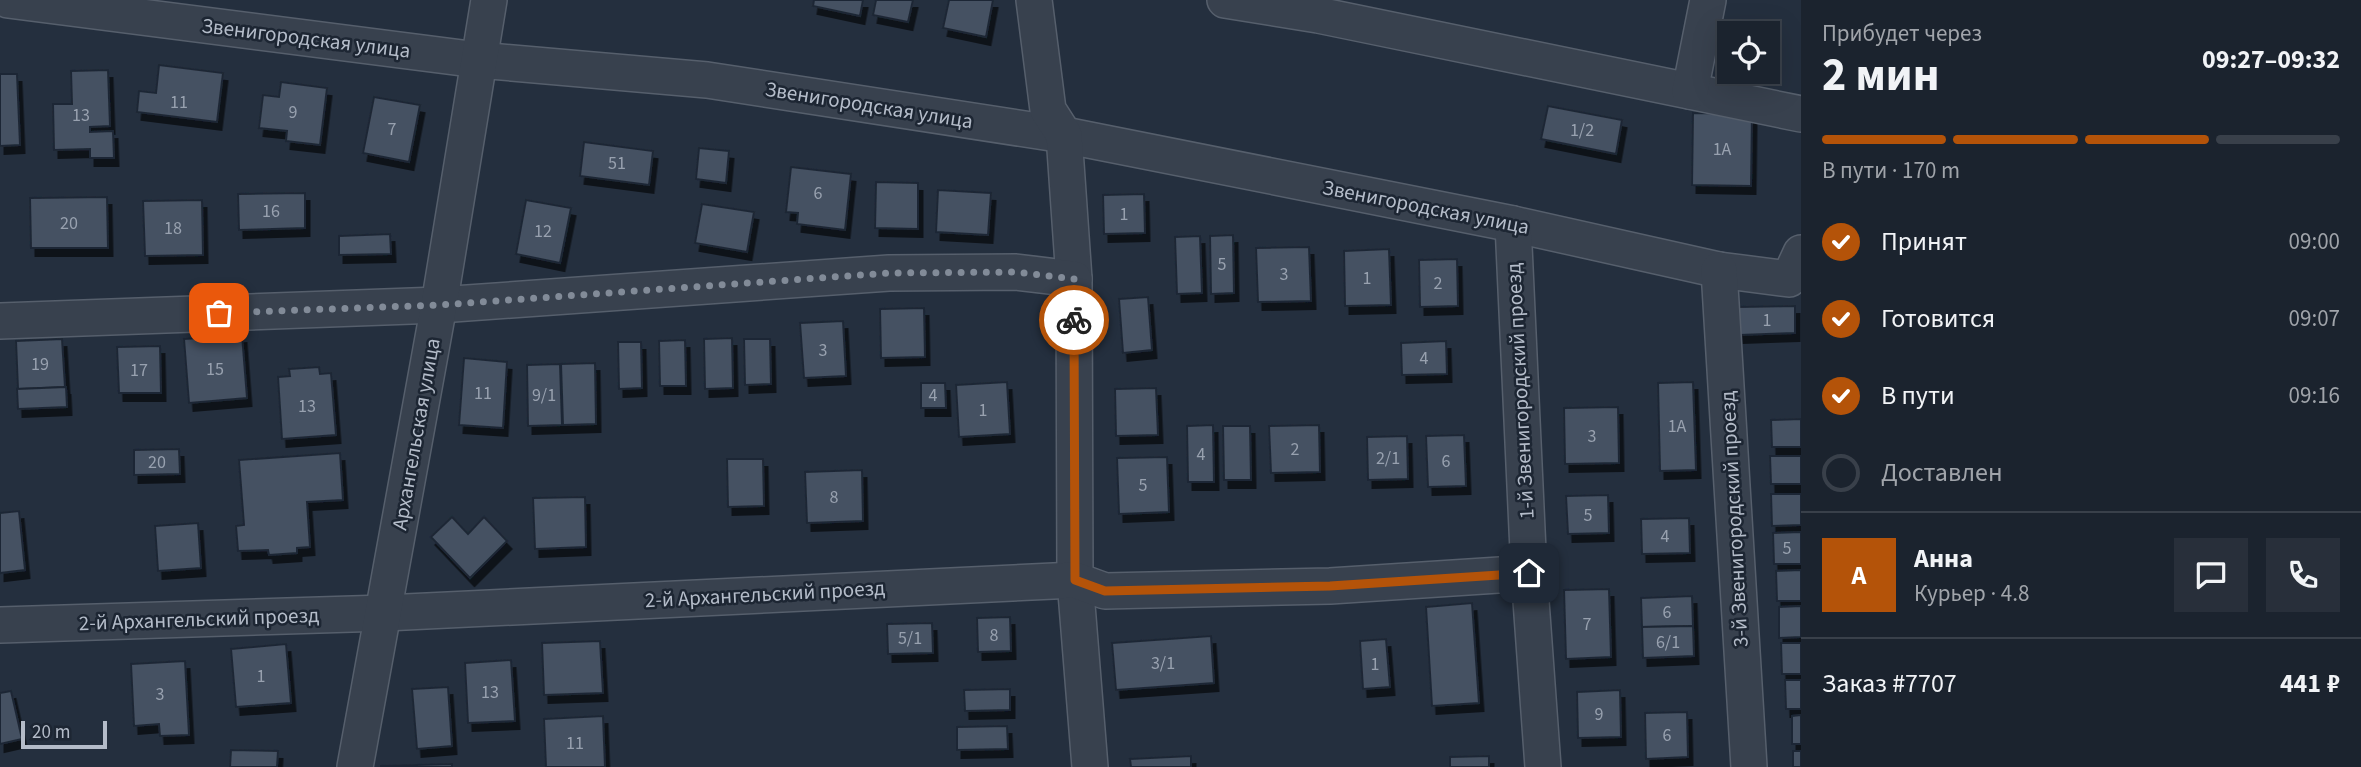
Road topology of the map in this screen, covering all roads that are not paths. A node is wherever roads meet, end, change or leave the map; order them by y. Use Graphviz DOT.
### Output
graph roads {
  1 [pos="8,0"];
  2 [pos="489,0"];
  3 [pos="1034,0"];
  4 [pos="1224,0"];
  5 [pos="1708,0"];
  6 [pos="1320,8"];
  7 [pos="478,60"];
  8 [pos="1690,91"];
  9 [pos="1801,114"];
  10 [pos="1064,135"];
  11 [pos="1513,224"];
  12 [pos="1801,253"];
  13 [pos="1719,271"];
  14 [pos="1074,279"];
  15 [pos="439,305"];
  16 [pos="0,321"];
  17 [pos="1529,573"];
  18 [pos="1075,580"];
  19 [pos="385,613"];
  20 [pos="0,625"];
  21 [pos="355,767"];
  22 [pos="1090,767"];
  23 [pos="1543,767"];
  24 [pos="1749,767"];
  1 -- 7 [label="street, Звенигородская улица"];
  2 -- 7 [label="street, Архангельская улица"];
  3 -- 10 [label="street"];
  4 -- 6 [label="street"];
  5 -- 8 [label="street"];
  6 -- 8 [label="street"];
  7 -- 10 [label="street, Звенигородская улица"];
  7 -- 15 [label="street, Архангельская улица"];
  8 -- 9 [label="street"];
  10 -- 11 [label="street, Звенигородская улица"];
  10 -- 14 [label="street"];
  11 -- 13 [label="street, Звенигородская улица"];
  11 -- 17 [label="street, 1-й Звенигородский проезд"];
  12 -- 13 [label="street, Звенигородская улица"];
  13 -- 24 [label="street, 3-й Звенигородский проезд"];
  14 -- 15 [label="street"];
  14 -- 18 [label="street"];
  15 -- 16 [label="street"];
  15 -- 19 [label="street, Архангельская улица"];
  17 -- 18 [label="street, 2-й Архангельский проезд"];
  17 -- 23 [label="street, 1-й Звенигородский проезд"];
  18 -- 19 [label="street, 2-й Архангельский проезд"];
  18 -- 22 [label="street"];
  19 -- 20 [label="street, 2-й Архангельский проезд"];
  19 -- 21 [label="street, Архангельская улица"];
}
